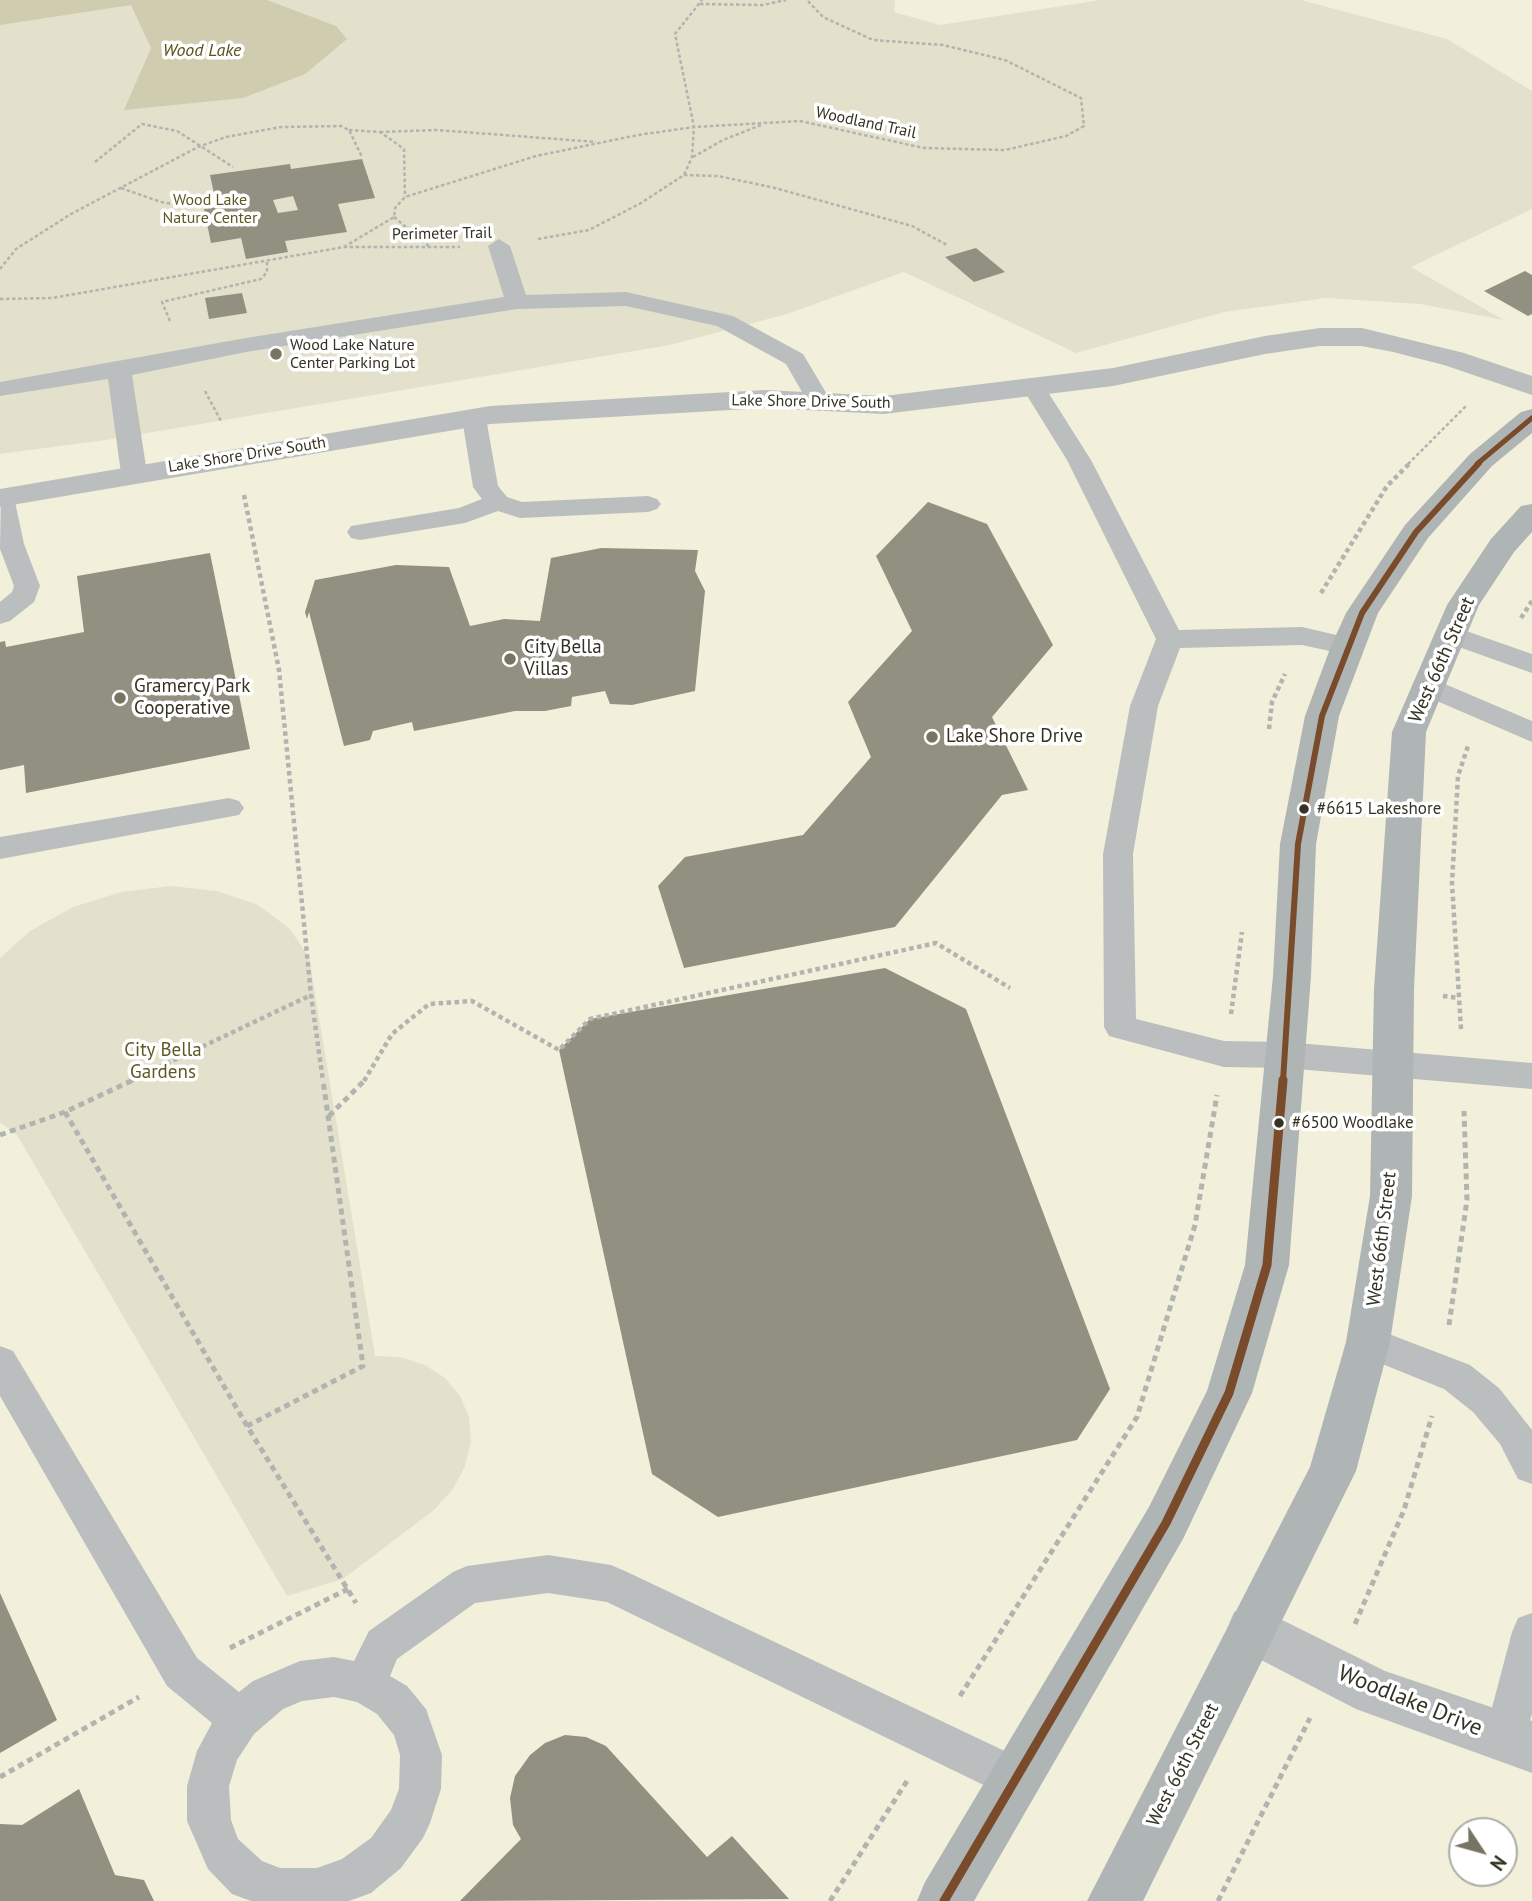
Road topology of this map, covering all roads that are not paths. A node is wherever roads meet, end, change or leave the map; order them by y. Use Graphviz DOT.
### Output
graph roads {
  1 [pos="499,246"];
  2 [pos="517,302"];
  3 [pos="119,370"];
  4 [pos="1033,386"];
  5 [pos="1532,386"];
  6 [pos="0,389"];
  7 [pos="819,401"];
  8 [pos="474,418"];
  9 [pos="1532,418"];
  10 [pos="134,473"];
  11 [pos="1,497"];
  12 [pos="498,502"];
  13 [pos="648,504"];
  14 [pos="1532,513"];
  15 [pos="360,532"];
  16 [pos="0,615"];
  17 [pos="1449,634"];
  18 [pos="1170,639"];
  19 [pos="1348,646"];
  20 [pos="1532,664"];
  21 [pos="1426,685"];
  22 [pos="1532,732"];
  23 [pos="229,808"];
  24 [pos="0,848"];
  25 [pos="1285,1055"];
  26 [pos="1393,1066"];
  27 [pos="1532,1076"];
  28 [pos="1368,1342"];
  29 [pos="0,1362"];
  30 [pos="1532,1467"];
  31 [pos="1252,1629"];
  32 [pos="1532,1632"];
  33 [pos="365,1684"];
  34 [pos="239,1719"];
  35 [pos="1518,1742"];
  36 [pos="1015,1778"];
  37 [pos="944,1901"];
  38 [pos="1114,1901"];
  1 -- 2 [label="lane"];
  2 -- 3 [label="lane"];
  2 -- 7 [label="lane"];
  3 -- 6 [label="lane"];
  3 -- 10 [label="lane"];
  4 -- 5 [label="street, Lake Shore Drive South"];
  4 -- 7 [label="street, Lake Shore Drive South"];
  4 -- 18 [label="lane"];
  7 -- 8 [label="street, Lake Shore Drive South"];
  8 -- 10 [label="street, Lake Shore Drive South"];
  8 -- 12 [label="lane"];
  9 -- 19 [label="main road"];
  10 -- 11 [label="street, Lake Shore Drive South"];
  11 -- 16 [label="lane"];
  12 -- 13 [label="lane"];
  12 -- 15 [label="lane"];
  14 -- 17 [label="main road, West 66th Street"];
  17 -- 20 [label="lane"];
  17 -- 21 [label="main road, West 66th Street"];
  18 -- 19 [label="lane"];
  18 -- 25 [label="lane"];
  19 -- 25 [label="main road"];
  21 -- 22 [label="lane"];
  21 -- 26 [label="main road, West 66th Street"];
  23 -- 24 [label="lane"];
  25 -- 26 [label="lane"];
  25 -- 36 [label="main road"];
  26 -- 27 [label="lane"];
  26 -- 28 [label="main road, West 66th Street"];
  28 -- 30 [label="lane"];
  28 -- 31 [label="main road, West 66th Street"];
  29 -- 34 [label="lane"];
  31 -- 35 [label="street, Woodlake Drive"];
  31 -- 38 [label="main road, West 66th Street"];
  32 -- 35 [label="lane"];
  33 -- 34 [label="lane"];
  33 -- 34 [label="lane"];
  33 -- 36 [label="lane"];
  36 -- 37 [label="main road"];
}
